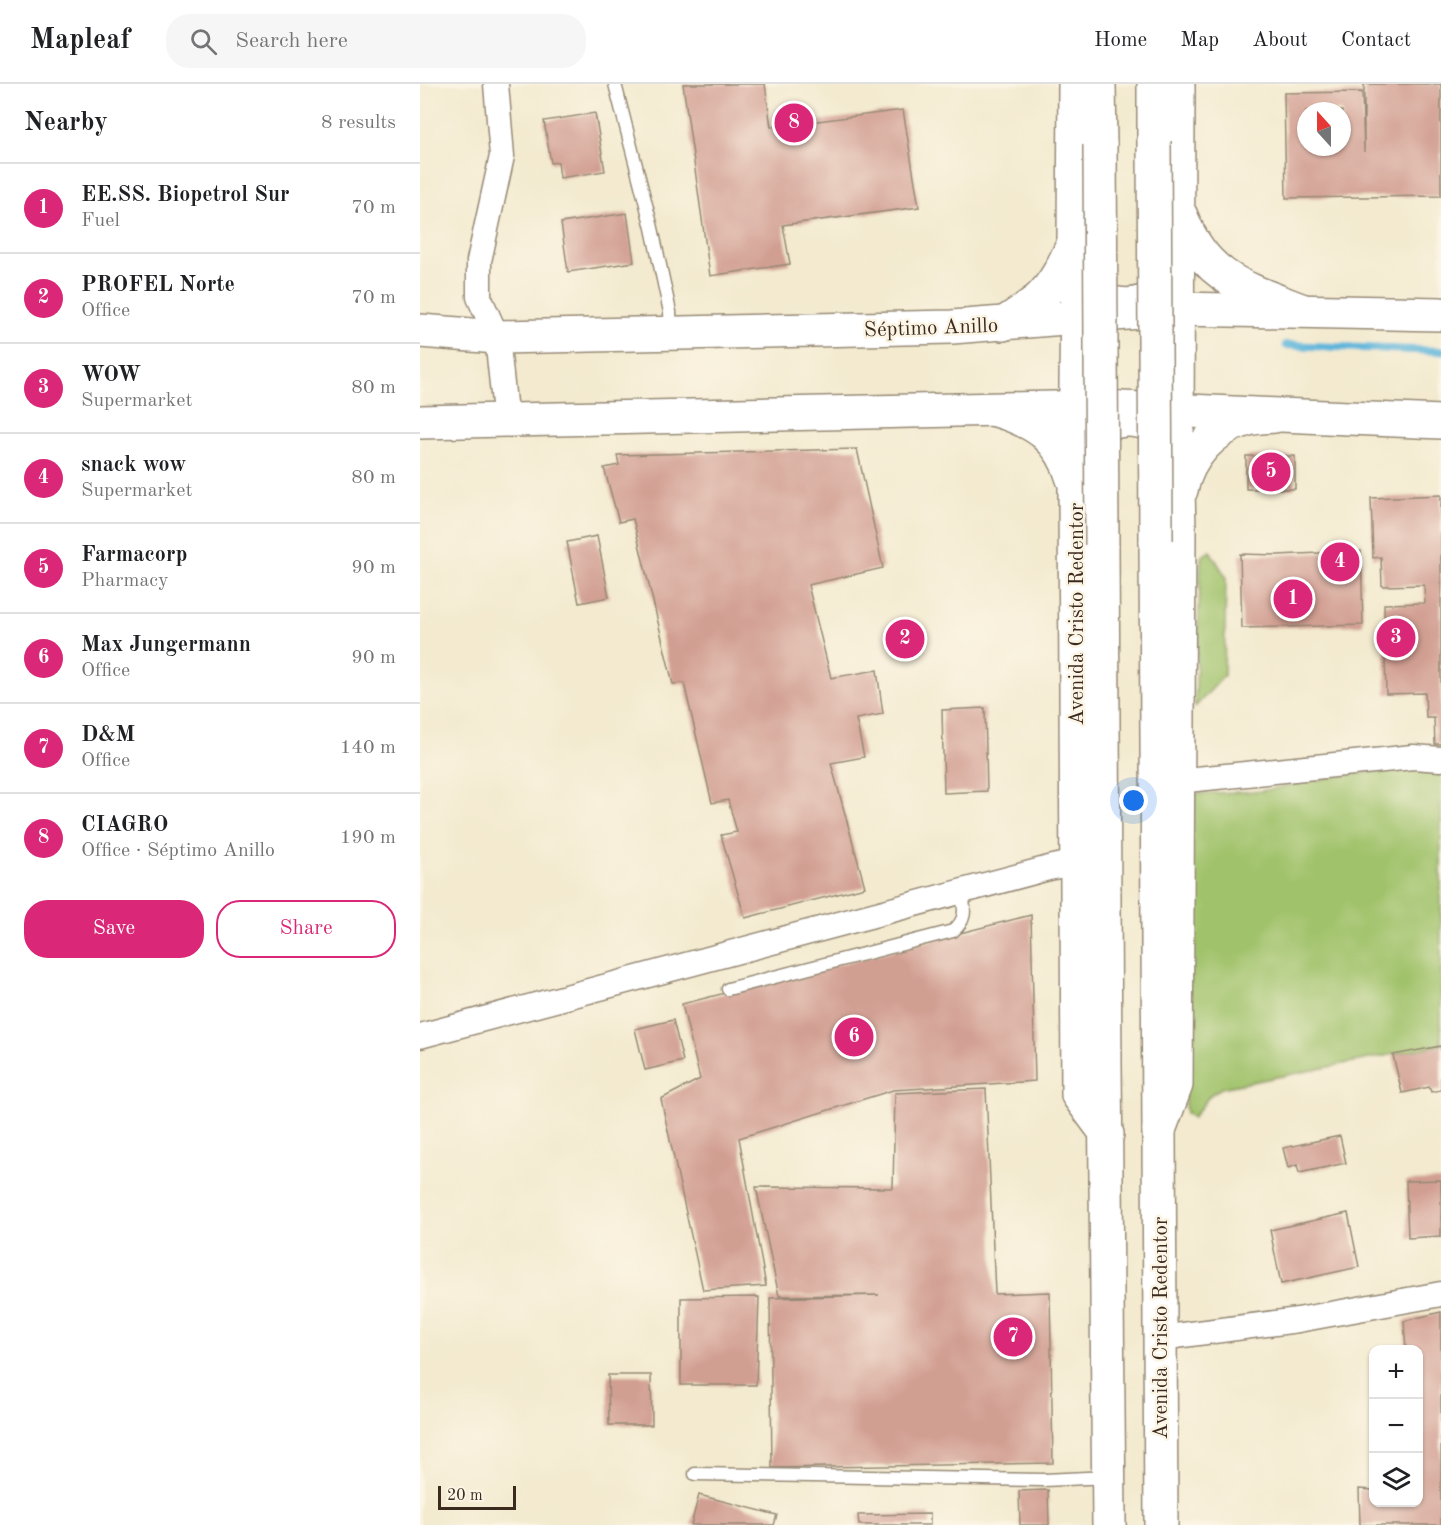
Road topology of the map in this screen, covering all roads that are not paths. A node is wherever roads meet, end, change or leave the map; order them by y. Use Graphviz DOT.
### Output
graph roads {
  1 [pos="496,84"];
  2 [pos="615,84"];
  3 [pos="1075,84"];
  4 [pos="1099,84"];
  5 [pos="1154,84"];
  6 [pos="1178,84"];
  7 [pos="1179,208"];
  8 [pos="1074,242"];
  9 [pos="1178,275"];
  10 [pos="1077,281"];
  11 [pos="1178,309"];
  12 [pos="1301,310"];
  13 [pos="1441,314"];
  14 [pos="1077,318"];
  15 [pos="1003,324"];
  16 [pos="420,331"];
  17 [pos="671,333"];
  18 [pos="498,338"];
  19 [pos="1076,408"];
  20 [pos="996,410"];
  21 [pos="1177,411"];
  22 [pos="1274,416"];
  23 [pos="420,422"];
  24 [pos="506,422"];
  25 [pos="1441,422"];
  26 [pos="1177,448"];
  27 [pos="1076,452"];
  28 [pos="1075,488"];
  29 [pos="1179,503"];
  30 [pos="1441,759"];
  31 [pos="1177,781"];
  32 [pos="1077,862"];
  33 [pos="962,891"];
  34 [pos="728,989"];
  35 [pos="420,1036"];
  36 [pos="1158,1131"];
  37 [pos="1107,1134"];
  38 [pos="1441,1294"];
  39 [pos="1160,1338"];
  40 [pos="695,1474"];
  41 [pos="1109,1477"];
  42 [pos="1109,1525"];
  43 [pos="1161,1525"];
  1 -- 18 [label="street"];
  2 -- 17 [label="lane"];
  3 -- 8 [label="main road, Avenida Cristo Redentor"];
  4 -- 37 [label="main road, Avenida Cristo Redentor, bridge"];
  5 -- 36 [label="main road, Avenida Cristo Redentor, bridge"];
  6 -- 7 [label="main road, Avenida Cristo Redentor"];
  7 -- 9 [label="main road, Avenida Cristo Redentor"];
  7 -- 12 [label="main road"];
  8 -- 10 [label="main road, Avenida Cristo Redentor"];
  8 -- 15 [label="main road"];
  9 -- 10 [label="main road"];
  9 -- 11 [label="main road, Avenida Cristo Redentor"];
  10 -- 14 [label="main road, Avenida Cristo Redentor"];
  11 -- 12 [label="main road, Séptimo Anillo"];
  11 -- 14 [label="main road, Séptimo Anillo"];
  11 -- 21 [label="main road, Avenida Cristo Redentor"];
  12 -- 13 [label="main road, Séptimo Anillo"];
  14 -- 15 [label="main road, Séptimo Anillo"];
  14 -- 19 [label="main road, Avenida Cristo Redentor"];
  15 -- 17 [label="main road, Séptimo Anillo"];
  16 -- 18 [label="main road, Séptimo Anillo"];
  17 -- 18 [label="main road, Séptimo Anillo"];
  18 -- 24 [label="street"];
  19 -- 20 [label="main road"];
  19 -- 21 [label="main road"];
  19 -- 27 [label="main road, Avenida Cristo Redentor"];
  20 -- 24 [label="main road"];
  20 -- 28 [label="main road"];
  21 -- 22 [label="main road"];
  21 -- 26 [label="main road, Avenida Cristo Redentor"];
  22 -- 25 [label="main road"];
  22 -- 29 [label="main road"];
  23 -- 24 [label="main road"];
  26 -- 27 [label="main road"];
  26 -- 29 [label="main road, Avenida Cristo Redentor"];
  27 -- 28 [label="main road, Avenida Cristo Redentor"];
  28 -- 32 [label="main road, Avenida Cristo Redentor"];
  29 -- 31 [label="main road, Avenida Cristo Redentor"];
  30 -- 31 [label="street"];
  31 -- 36 [label="main road, Avenida Cristo Redentor"];
  32 -- 33 [label="street"];
  32 -- 37 [label="main road, Avenida Cristo Redentor"];
  33 -- 34 [label="lane"];
  33 -- 35 [label="street"];
  36 -- 39 [label="main road, Avenida Cristo Redentor"];
  37 -- 41 [label="main road, Avenida Cristo Redentor"];
  38 -- 39 [label="street"];
  39 -- 43 [label="main road, Avenida Cristo Redentor"];
  40 -- 41 [label="lane"];
  41 -- 42 [label="main road, Avenida Cristo Redentor"];
}
